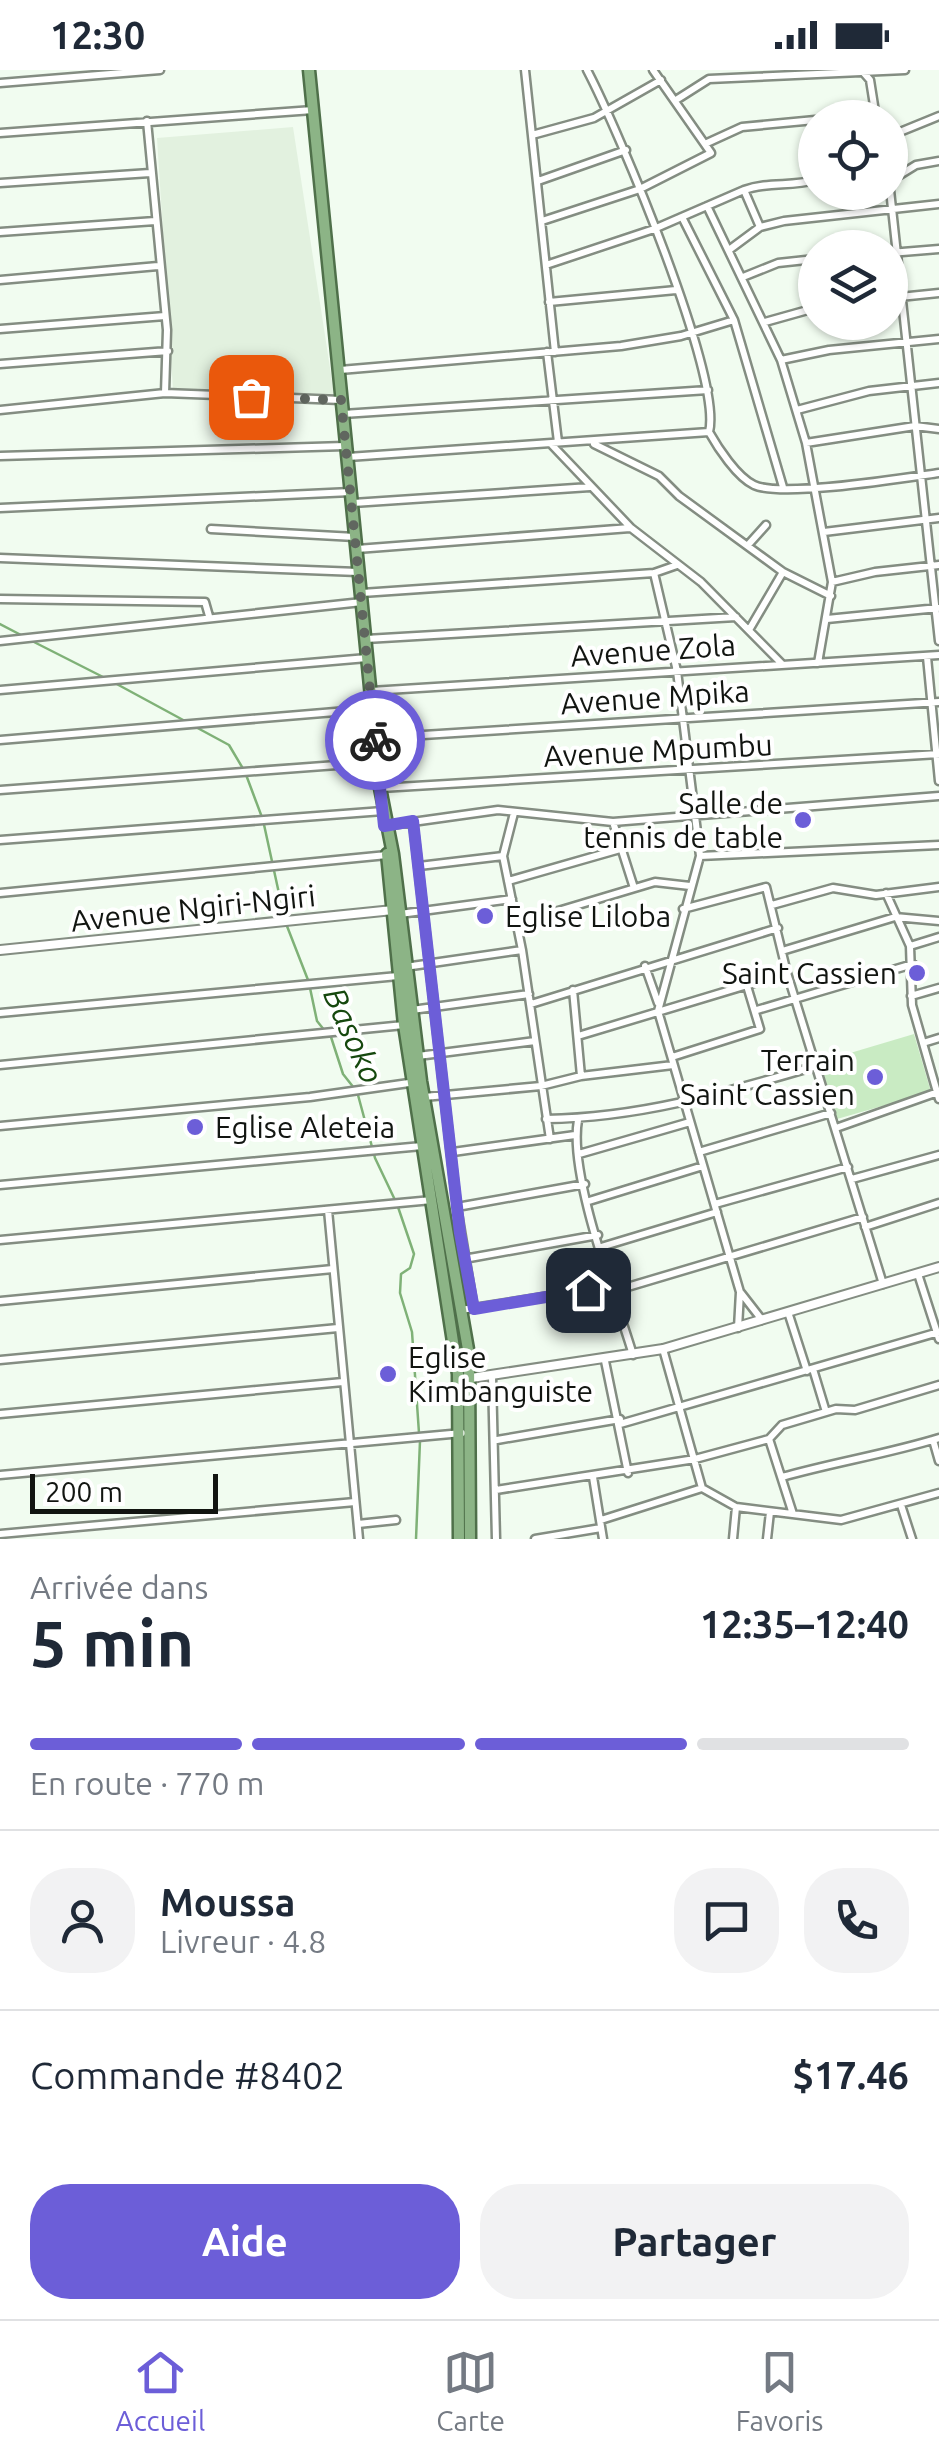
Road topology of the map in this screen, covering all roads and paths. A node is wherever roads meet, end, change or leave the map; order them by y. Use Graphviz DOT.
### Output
graph roads {
  1 [pos="160,70"];
  2 [pos="309,70"];
  3 [pos="525,70"];
  4 [pos="588,70"];
  5 [pos="905,70"];
  6 [pos="862,71"];
  7 [pos="658,74"];
  8 [pos="0,83"];
  9 [pos="676,100"];
  10 [pos="873,100"];
  11 [pos="312,110"];
  12 [pos="608,111"];
  13 [pos="939,116"];
  14 [pos="146,121"];
  15 [pos="798,122"];
  16 [pos="908,129"];
  17 [pos="0,134"];
  18 [pos="532,135"];
  19 [pos="708,143"];
  20 [pos="626,150"];
  21 [pos="939,161"];
  22 [pos="908,170"];
  23 [pos="150,173"];
  24 [pos="538,181"];
  25 [pos="0,183"];
  26 [pos="798,185"];
  27 [pos="640,189"];
  28 [pos="744,190"];
  29 [pos="939,204"];
  30 [pos="707,206"];
  31 [pos="892,211"];
  32 [pos="682,218"];
  33 [pos="154,221"];
  34 [pos="542,222"];
  35 [pos="760,227"];
  36 [pos="654,229"];
  37 [pos="892,230"];
  38 [pos="0,232"];
  39 [pos="939,249"];
  40 [pos="729,250"];
  41 [pos="908,252"];
  42 [pos="798,261"];
  43 [pos="546,265"];
  44 [pos="158,266"];
  45 [pos="744,277"];
  46 [pos="0,280"];
  47 [pos="676,290"];
  48 [pos="939,293"];
  49 [pos="908,296"];
  50 [pos="549,302"];
  51 [pos="798,313"];
  52 [pos="165,316"];
  53 [pos="734,320"];
  54 [pos="765,322"];
  55 [pos="0,329"];
  56 [pos="688,332"];
  57 [pos="939,339"];
  58 [pos="905,342"];
  59 [pos="168,350"];
  60 [pos="551,352"];
  61 [pos="781,360"];
  62 [pos="0,364"];
  63 [pos="338,370"];
  64 [pos="939,383"];
  65 [pos="911,385"];
  66 [pos="708,390"];
  67 [pos="166,393"];
  68 [pos="341,400"];
  69 [pos="552,400"];
  70 [pos="0,410"];
  71 [pos="797,410"];
  72 [pos="343,414"];
  73 [pos="915,426"];
  74 [pos="939,429"];
  75 [pos="709,432"];
  76 [pos="555,443"];
  77 [pos="593,443"];
  78 [pos="806,443"];
  79 [pos="347,452"];
  80 [pos="0,456"];
  81 [pos="939,474"];
  82 [pos="920,476"];
  83 [pos="816,486"];
  84 [pos="592,487"];
  85 [pos="783,487"];
  86 [pos="351,498"];
  87 [pos="0,508"];
  88 [pos="926,518"];
  89 [pos="939,518"];
  90 [pos="766,525"];
  91 [pos="631,528"];
  92 [pos="211,530"];
  93 [pos="824,532"];
  94 [pos="357,543"];
  95 [pos="748,545"];
  96 [pos="0,558"];
  97 [pos="677,565"];
  98 [pos="935,565"];
  99 [pos="359,572"];
  100 [pos="783,572"];
  101 [pos="654,573"];
  102 [pos="832,582"];
  103 [pos="831,596"];
  104 [pos="362,598"];
  105 [pos="0,599"];
  106 [pos="938,608"];
  107 [pos="210,616"];
  108 [pos="736,618"];
  109 [pos="826,620"];
  110 [pos="666,621"];
  111 [pos="749,630"];
  112 [pos="366,639"];
  113 [pos="0,641"];
  114 [pos="939,641"];
  115 [pos="939,655"];
  116 [pos="927,657"];
  117 [pos="367,658"];
  118 [pos="818,663"];
  119 [pos="782,664"];
  120 [pos="677,672"];
  121 [pos="0,690"];
  122 [pos="369,691"];
  123 [pos="935,702"];
  124 [pos="371,709"];
  125 [pos="684,716"];
  126 [pos="374,738"];
  127 [pos="0,740"];
  128 [pos="937,754"];
  129 [pos="377,762"];
  130 [pos="690,770"];
  131 [pos="939,781"];
  132 [pos="380,788"];
  133 [pos="0,790"];
  134 [pos="939,796"];
  135 [pos="514,813"];
  136 [pos="696,816"];
  137 [pos="385,820"];
  138 [pos="413,821"];
  139 [pos="613,822"];
  140 [pos="0,840"];
  141 [pos="939,845"];
  142 [pos="620,848"];
  143 [pos="387,854"];
  144 [pos="503,856"];
  145 [pos="700,856"];
  146 [pos="418,866"];
  147 [pos="508,881"];
  148 [pos="690,886"];
  149 [pos="939,887"];
  150 [pos="634,888"];
  151 [pos="886,892"];
  152 [pos="0,893"];
  153 [pos="512,899"];
  154 [pos="772,905"];
  155 [pos="683,909"];
  156 [pos="423,911"];
  157 [pos="396,912"];
  158 [pos="895,917"];
  159 [pos="939,921"];
  160 [pos="518,922"];
  161 [pos="778,928"];
  162 [pos="939,937"];
  163 [pos="910,946"];
  164 [pos="0,950"];
  165 [pos="522,950"];
  166 [pos="782,951"];
  167 [pos="671,958"];
  168 [pos="429,962"];
  169 [pos="913,964"];
  170 [pos="645,966"];
  171 [pos="402,971"];
  172 [pos="788,973"];
  173 [pos="747,985"];
  174 [pos="939,988"];
  175 [pos="573,990"];
  176 [pos="911,996"];
  177 [pos="798,998"];
  178 [pos="530,999"];
  179 [pos="658,1007"];
  180 [pos="435,1008"];
  181 [pos="410,1010"];
  182 [pos="757,1010"];
  183 [pos="0,1013"];
  184 [pos="404,1025"];
  185 [pos="578,1036"];
  186 [pos="939,1038"];
  187 [pos="536,1041"];
  188 [pos="922,1043"];
  189 [pos="441,1053"];
  190 [pos="417,1056"];
  191 [pos="672,1061"];
  192 [pos="0,1065"];
  193 [pos="816,1066"];
  194 [pos="581,1076"];
  195 [pos="417,1082"];
  196 [pos="541,1086"];
  197 [pos="938,1094"];
  198 [pos="424,1097"];
  199 [pos="446,1098"];
  200 [pos="685,1104"];
  201 [pos="831,1113"];
  202 [pos="546,1119"];
  203 [pos="578,1120"];
  204 [pos="690,1122"];
  205 [pos="0,1126"];
  206 [pos="836,1128"];
  207 [pos="575,1135"];
  208 [pos="550,1139"];
  209 [pos="424,1146"];
  210 [pos="454,1152"];
  211 [pos="699,1152"];
  212 [pos="579,1154"];
  213 [pos="939,1157"];
  214 [pos="703,1166"];
  215 [pos="849,1167"];
  216 [pos="852,1179"];
  217 [pos="586,1184"];
  218 [pos="0,1185"];
  219 [pos="432,1200"];
  220 [pos="589,1201"];
  221 [pos="939,1203"];
  222 [pos="457,1207"];
  223 [pos="716,1208"];
  224 [pos="328,1210"];
  225 [pos="863,1216"];
  226 [pos="865,1227"];
  227 [pos="598,1236"];
  228 [pos="0,1240"];
  229 [pos="601,1247"];
  230 [pos="730,1258"];
  231 [pos="464,1259"];
  232 [pos="939,1268"];
  233 [pos="333,1269"];
  234 [pos="918,1274"];
  235 [pos="883,1284"];
  236 [pos="613,1288"];
  237 [pos="740,1292"];
  238 [pos="0,1302"];
  239 [pos="474,1309"];
  240 [pos="461,1310"];
  241 [pos="788,1312"];
  242 [pos="762,1320"];
  243 [pos="338,1328"];
  244 [pos="738,1328"];
  245 [pos="938,1334"];
  246 [pos="663,1350"];
  247 [pos="633,1355"];
  248 [pos="0,1360"];
  249 [pos="605,1360"];
  250 [pos="810,1370"];
  251 [pos="492,1378"];
  252 [pos="464,1380"];
  253 [pos="343,1382"];
  254 [pos="939,1385"];
  255 [pos="680,1409"];
  256 [pos="826,1412"];
  257 [pos="0,1414"];
  258 [pos="620,1422"];
  259 [pos="467,1432"];
  260 [pos="770,1439"];
  261 [pos="936,1439"];
  262 [pos="496,1440"];
  263 [pos="349,1442"];
  264 [pos="696,1460"];
  265 [pos="939,1461"];
  266 [pos="628,1473"];
  267 [pos="0,1475"];
  268 [pos="593,1477"];
  269 [pos="782,1477"];
  270 [pos="702,1488"];
  271 [pos="496,1490"];
  272 [pos="939,1492"];
  273 [pos="355,1502"];
  274 [pos="902,1504"];
  275 [pos="736,1507"];
  276 [pos="770,1512"];
  277 [pos="793,1514"];
  278 [pos="396,1520"];
  279 [pos="358,1524"];
  280 [pos="601,1524"];
  281 [pos="0,1534"];
  282 [pos="360,1539"];
  283 [pos="460,1539"];
  284 [pos="470,1539"];
  285 [pos="496,1539"];
  286 [pos="534,1539"];
  287 [pos="603,1539"];
  288 [pos="734,1539"];
  289 [pos="767,1539"];
  290 [pos="912,1539"];
  1 -- 8 [label="street"];
  2 -- 11 [label="highway"];
  3 -- 18 [label="street"];
  4 -- 12 [label="street"];
  5 -- 6 [label="street"];
  6 -- 9 [label="street"];
  6 -- 10 [label="street"];
  7 -- 9 [label="street"];
  7 -- 12 [label="street"];
  9 -- 19 [label="street"];
  11 -- 14 [label="street"];
  11 -- 63 [label="highway"];
  12 -- 18 [label="street"];
  12 -- 20 [label="street"];
  13 -- 16 [label="street"];
  14 -- 17 [label="street"];
  14 -- 23 [label="street"];
  15 -- 19 [label="street"];
  18 -- 24 [label="street"];
  19 -- 27 [label="street"];
  20 -- 24 [label="street"];
  20 -- 27 [label="street"];
  21 -- 22 [label="street"];
  23 -- 25 [label="street"];
  23 -- 33 [label="street"];
  24 -- 34 [label="street"];
  26 -- 28 [label="street"];
  27 -- 34 [label="street"];
  27 -- 36 [label="street"];
  28 -- 30 [label="street"];
  28 -- 35 [label="street"];
  29 -- 31 [label="street"];
  30 -- 32 [label="street"];
  30 -- 40 [label="street"];
  31 -- 35 [label="street"];
  31 -- 37 [label="street"];
  32 -- 36 [label="street"];
  32 -- 53 [label="street"];
  33 -- 38 [label="street"];
  33 -- 44 [label="street"];
  34 -- 43 [label="street"];
  35 -- 40 [label="street"];
  36 -- 43 [label="street"];
  36 -- 47 [label="street"];
  39 -- 41 [label="street"];
  40 -- 45 [label="street"];
  42 -- 45 [label="street"];
  43 -- 50 [label="street"];
  44 -- 46 [label="street"];
  44 -- 52 [label="street"];
  45 -- 54 [label="street"];
  47 -- 50 [label="street"];
  47 -- 56 [label="street"];
  48 -- 49 [label="street"];
  50 -- 60 [label="street"];
  51 -- 54 [label="street"];
  52 -- 55 [label="street"];
  52 -- 59 [label="street"];
  53 -- 56 [label="street"];
  53 -- 85 [label="street"];
  54 -- 61 [label="street"];
  56 -- 60 [label="street"];
  56 -- 66 [label="street"];
  57 -- 58 [label="street"];
  58 -- 61 [label="street"];
  58 -- 65 [label="street"];
  59 -- 62 [label="street"];
  59 -- 67 [label="street"];
  60 -- 63 [label="street"];
  60 -- 69 [label="street"];
  61 -- 71 [label="street"];
  63 -- 68 [label="highway"];
  64 -- 65 [label="street"];
  65 -- 71 [label="street"];
  65 -- 73 [label="street"];
  66 -- 69 [label="street"];
  66 -- 75 [label="street"];
  67 -- 68 [label="street"];
  67 -- 70 [label="street"];
  68 -- 72 [label="highway"];
  69 -- 72 [label="street"];
  69 -- 76 [label="street"];
  71 -- 78 [label="street"];
  72 -- 79 [label="highway"];
  73 -- 74 [label="street"];
  73 -- 78 [label="street"];
  73 -- 82 [label="street"];
  75 -- 77 [label="street"];
  75 -- 85 [label="street"];
  76 -- 77 [label="street"];
  76 -- 79 [label="street"];
  76 -- 84 [label="street"];
  77 -- 95 [label="street"];
  78 -- 83 [label="street"];
  79 -- 80 [label="street"];
  79 -- 86 [label="highway"];
  81 -- 82 [label="street"];
  82 -- 83 [label="street"];
  82 -- 88 [label="street"];
  83 -- 85 [label="street"];
  83 -- 93 [label="street"];
  84 -- 86 [label="street"];
  84 -- 91 [label="street"];
  86 -- 87 [label="street"];
  86 -- 94 [label="highway"];
  88 -- 89 [label="street"];
  88 -- 93 [label="street"];
  88 -- 98 [label="street"];
  90 -- 95 [label="street"];
  91 -- 94 [label="street"];
  91 -- 97 [label="street"];
  92 -- 94 [label="street"];
  93 -- 102 [label="street"];
  94 -- 99 [label="highway"];
  95 -- 100 [label="street"];
  96 -- 99 [label="street"];
  97 -- 101 [label="street"];
  97 -- 108 [label="street"];
  98 -- 102 [label="street"];
  98 -- 106 [label="street"];
  99 -- 104 [label="highway"];
  100 -- 103 [label="street"];
  100 -- 111 [label="street"];
  101 -- 104 [label="street"];
  101 -- 110 [label="street"];
  102 -- 103 [label="street"];
  103 -- 109 [label="street"];
  104 -- 107 [label="street"];
  104 -- 112 [label="highway"];
  105 -- 107 [label="street"];
  106 -- 109 [label="street"];
  106 -- 114 [label="street"];
  107 -- 113 [label="street"];
  108 -- 110 [label="street"];
  108 -- 111 [label="street"];
  109 -- 118 [label="street"];
  110 -- 112 [label="street"];
  110 -- 120 [label="street"];
  111 -- 119 [label="street"];
  112 -- 117 [label="highway"];
  115 -- 116 [label="street, Avenue Zola"];
  116 -- 118 [label="street, Avenue Zola"];
  116 -- 123 [label="street"];
  117 -- 121 [label="street"];
  117 -- 122 [label="highway"];
  118 -- 119 [label="street, Avenue Zola"];
  119 -- 120 [label="street, Avenue Zola"];
  120 -- 122 [label="street, Avenue Zola"];
  120 -- 125 [label="street"];
  122 -- 124 [label="highway"];
  123 -- 125 [label="street, Avenue Mpika"];
  123 -- 128 [label="street"];
  124 -- 126 [label="highway"];
  124 -- 127 [label="street"];
  125 -- 126 [label="street, Avenue Mpika"];
  125 -- 130 [label="street"];
  126 -- 129 [label="highway"];
  128 -- 130 [label="street, Avenue Mpumbu"];
  128 -- 131 [label="street"];
  129 -- 132 [label="highway"];
  129 -- 133 [label="street"];
  130 -- 132 [label="street, Avenue Mpumbu"];
  130 -- 136 [label="street"];
  132 -- 137 [label="highway"];
  134 -- 136 [label="street"];
  135 -- 138 [label="street"];
  135 -- 139 [label="street"];
  135 -- 144 [label="street"];
  136 -- 139 [label="street"];
  136 -- 145 [label="street"];
  137 -- 138 [label="street"];
  137 -- 140 [label="street"];
  137 -- 143 [label="highway"];
  137 -- 157 [label="highway"];
  138 -- 146 [label="street"];
  139 -- 142 [label="street"];
  141 -- 145 [label="street"];
  142 -- 147 [label="street"];
  142 -- 150 [label="street"];
  143 -- 152 [label="street"];
  143 -- 157 [label="highway"];
  144 -- 146 [label="street"];
  144 -- 147 [label="street"];
  145 -- 148 [label="street"];
  146 -- 156 [label="street"];
  147 -- 153 [label="street"];
  148 -- 150 [label="street"];
  148 -- 155 [label="street"];
  149 -- 151 [label="street"];
  150 -- 160 [label="street"];
  151 -- 154 [label="street"];
  151 -- 158 [label="street"];
  153 -- 156 [label="street"];
  153 -- 160 [label="street"];
  154 -- 155 [label="street"];
  154 -- 161 [label="street"];
  155 -- 167 [label="street"];
  156 -- 157 [label="street"];
  156 -- 168 [label="street"];
  157 -- 164 [label="street, Avenue Ngiri-Ngiri"];
  157 -- 171 [label="highway"];
  158 -- 159 [label="street"];
  158 -- 163 [label="street"];
  158 -- 166 [label="street"];
  160 -- 165 [label="street"];
  161 -- 166 [label="street"];
  161 -- 167 [label="street"];
  162 -- 163 [label="street"];
  163 -- 169 [label="street"];
  165 -- 168 [label="street"];
  165 -- 178 [label="street"];
  166 -- 172 [label="street"];
  167 -- 170 [label="street"];
  167 -- 179 [label="street"];
  168 -- 171 [label="street"];
  168 -- 180 [label="street"];
  169 -- 176 [label="street"];
  169 -- 177 [label="street"];
  170 -- 175 [label="street"];
  170 -- 179 [label="street"];
  171 -- 181 [label="highway"];
  171 -- 183 [label="street"];
  171 -- 184 [label="highway"];
  172 -- 173 [label="street"];
  172 -- 177 [label="street"];
  173 -- 179 [label="street"];
  173 -- 182 [label="street"];
  174 -- 176 [label="street"];
  175 -- 178 [label="street"];
  175 -- 185 [label="street"];
  176 -- 188 [label="street"];
  177 -- 182 [label="street"];
  177 -- 193 [label="street"];
  178 -- 180 [label="street"];
  178 -- 187 [label="street"];
  179 -- 185 [label="street"];
  179 -- 191 [label="street"];
  180 -- 181 [label="street"];
  180 -- 189 [label="street"];
  181 -- 190 [label="highway"];
  182 -- 191 [label="street"];
  184 -- 192 [label="street"];
  184 -- 195 [label="highway"];
  185 -- 194 [label="street"];
  186 -- 188 [label="street"];
  187 -- 189 [label="street"];
  187 -- 196 [label="street"];
  188 -- 197 [label="street"];
  189 -- 190 [label="street"];
  189 -- 199 [label="street"];
  190 -- 195 [label="highway"];
  191 -- 194 [label="street"];
  191 -- 200 [label="street"];
  193 -- 200 [label="street"];
  193 -- 201 [label="street"];
  194 -- 196 [label="street"];
  195 -- 198 [label="highway"];
  195 -- 205 [label="street"];
  195 -- 209 [label="highway"];
  196 -- 199 [label="street"];
  196 -- 202 [label="street"];
  197 -- 206 [label="street"];
  198 -- 199 [label="street"];
  198 -- 240 [label="highway"];
  199 -- 210 [label="street"];
  200 -- 203 [label="street"];
  200 -- 204 [label="street"];
  201 -- 206 [label="street"];
  201 -- 211 [label="street"];
  202 -- 203 [label="street"];
  202 -- 208 [label="street"];
  203 -- 207 [label="street"];
  204 -- 211 [label="street"];
  204 -- 212 [label="street"];
  206 -- 215 [label="street"];
  207 -- 208 [label="street"];
  207 -- 212 [label="street"];
  208 -- 210 [label="street"];
  209 -- 218 [label="street"];
  209 -- 219 [label="highway"];
  210 -- 222 [label="street"];
  211 -- 214 [label="street"];
  212 -- 217 [label="street"];
  213 -- 216 [label="street"];
  214 -- 220 [label="street"];
  214 -- 223 [label="street"];
  215 -- 216 [label="street"];
  215 -- 223 [label="street"];
  216 -- 225 [label="street"];
  217 -- 220 [label="street"];
  217 -- 222 [label="street"];
  219 -- 224 [label="street"];
  219 -- 252 [label="highway"];
  220 -- 227 [label="street"];
  221 -- 226 [label="street"];
  222 -- 231 [label="street"];
  223 -- 229 [label="street"];
  223 -- 230 [label="street"];
  224 -- 228 [label="street"];
  224 -- 233 [label="street"];
  225 -- 226 [label="street"];
  225 -- 230 [label="street"];
  226 -- 235 [label="street"];
  227 -- 229 [label="street"];
  227 -- 231 [label="street"];
  229 -- 236 [label="street"];
  230 -- 236 [label="street"];
  230 -- 237 [label="street"];
  231 -- 239 [label="street"];
  232 -- 234 [label="street"];
  233 -- 238 [label="street"];
  233 -- 243 [label="street"];
  234 -- 235 [label="street"];
  234 -- 245 [label="street"];
  235 -- 241 [label="street"];
  236 -- 239 [label="street"];
  236 -- 247 [label="street"];
  237 -- 242 [label="street"];
  237 -- 244 [label="street"];
  239 -- 240 [label="street"];
  240 -- 252 [label="highway"];
  241 -- 242 [label="street"];
  241 -- 250 [label="street"];
  242 -- 244 [label="street"];
  243 -- 248 [label="street"];
  243 -- 253 [label="street"];
  244 -- 246 [label="street"];
  245 -- 250 [label="street"];
  246 -- 247 [label="street"];
  246 -- 255 [label="street"];
  247 -- 249 [label="street"];
  249 -- 251 [label="street"];
  249 -- 258 [label="street"];
  250 -- 255 [label="street"];
  250 -- 256 [label="street"];
  251 -- 252 [label="street"];
  251 -- 262 [label="street"];
  252 -- 259 [label="highway"];
  253 -- 257 [label="street"];
  253 -- 263 [label="street"];
  254 -- 256 [label="street"];
  255 -- 258 [label="street"];
  255 -- 264 [label="street"];
  256 -- 260 [label="street"];
  258 -- 262 [label="street"];
  258 -- 266 [label="street"];
  259 -- 263 [label="street"];
  259 -- 283 [label="highway"];
  259 -- 284 [label="highway"];
  260 -- 264 [label="street"];
  260 -- 269 [label="street"];
  261 -- 265 [label="street"];
  261 -- 269 [label="street"];
  262 -- 271 [label="street"];
  263 -- 267 [label="street"];
  263 -- 273 [label="street"];
  264 -- 266 [label="street"];
  264 -- 270 [label="street"];
  266 -- 268 [label="street"];
  268 -- 271 [label="street"];
  268 -- 280 [label="street"];
  269 -- 277 [label="street"];
  270 -- 275 [label="street"];
  270 -- 280 [label="street"];
  271 -- 285 [label="street"];
  272 -- 274 [label="street"];
  273 -- 279 [label="street"];
  273 -- 281 [label="street"];
  274 -- 277 [label="street"];
  274 -- 290 [label="street"];
  275 -- 276 [label="street"];
  275 -- 288 [label="street"];
  276 -- 277 [label="street"];
  276 -- 289 [label="street"];
  278 -- 279 [label="street"];
  279 -- 282 [label="street"];
  280 -- 286 [label="street"];
  280 -- 287 [label="street"];
}
